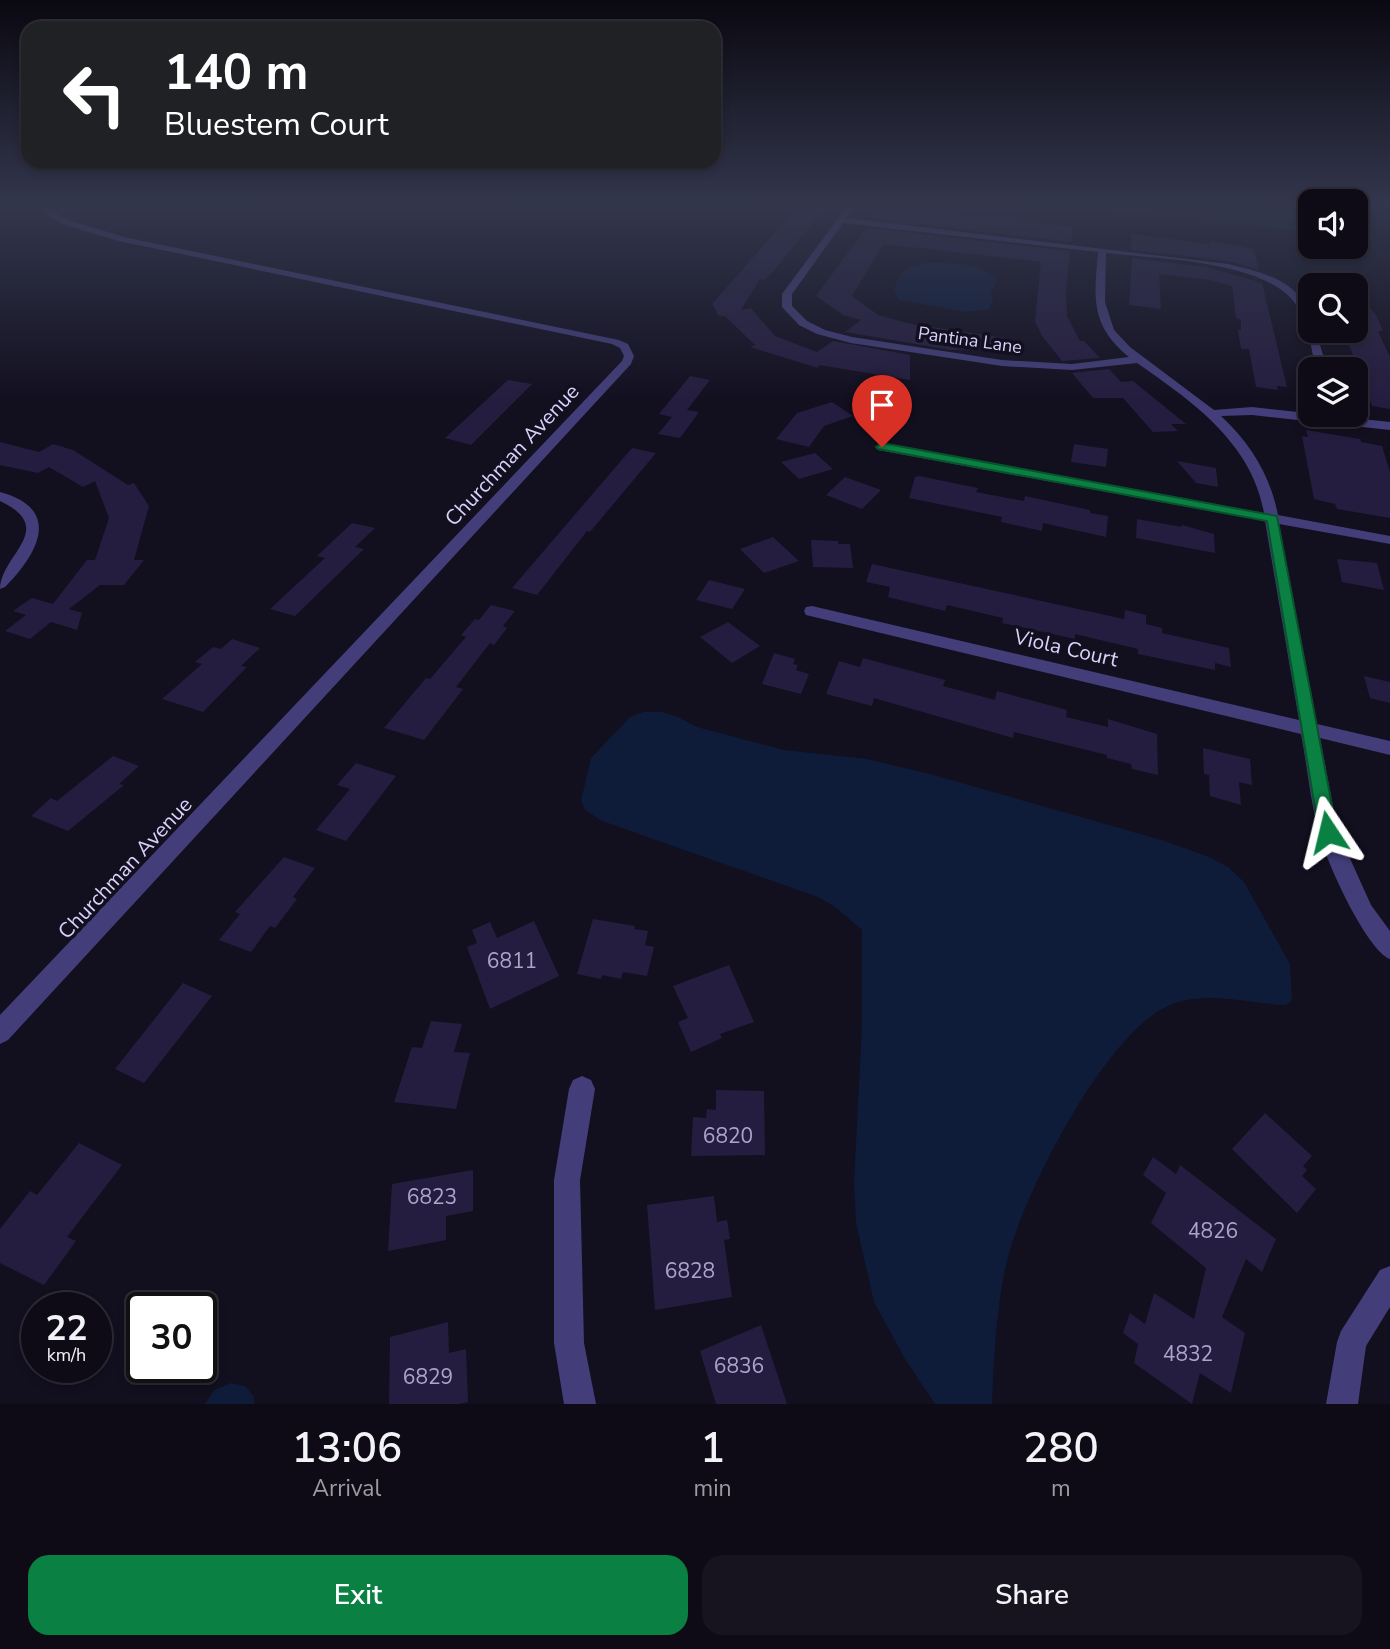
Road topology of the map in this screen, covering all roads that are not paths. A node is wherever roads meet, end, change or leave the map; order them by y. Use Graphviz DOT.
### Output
graph roads {
  1 [pos="273,271"];
  2 [pos="804,271"];
  3 [pos="1101,271"];
  4 [pos="1240,271"];
  5 [pos="1318,357"];
  6 [pos="1140,359"];
  7 [pos="1214,413"];
  8 [pos="1298,414"];
  9 [pos="1368,422"];
  10 [pos="1390,426"];
  11 [pos="882,447"];
  12 [pos="0,496"];
  13 [pos="1273,519"];
  14 [pos="1390,540"];
  15 [pos="0,584"];
  16 [pos="812,611"];
  17 [pos="1309,728"];
  18 [pos="1390,748"];
  19 [pos="1390,949"];
  20 [pos="0,1032"];
  21 [pos="582,1089"];
  22 [pos="1390,1280"];
  23 [pos="580,1404"];
  24 [pos="1342,1404"];
  1 -- 20 [label="street, Churchman Avenue"];
  2 -- 6 [label="street, Pantina Lane"];
  3 -- 6 [label="street"];
  4 -- 5 [label="street"];
  6 -- 7 [label="street"];
  7 -- 8 [label="street"];
  7 -- 13 [label="street"];
  9 -- 10 [label="street"];
  11 -- 13 [label="street"];
  12 -- 15 [label="street"];
  13 -- 14 [label="street"];
  13 -- 17 [label="street"];
  16 -- 17 [label="street, Viola Court"];
  17 -- 18 [label="street, Viola Court"];
  17 -- 19 [label="street"];
  21 -- 23 [label="street"];
  22 -- 24 [label="street"];
}
